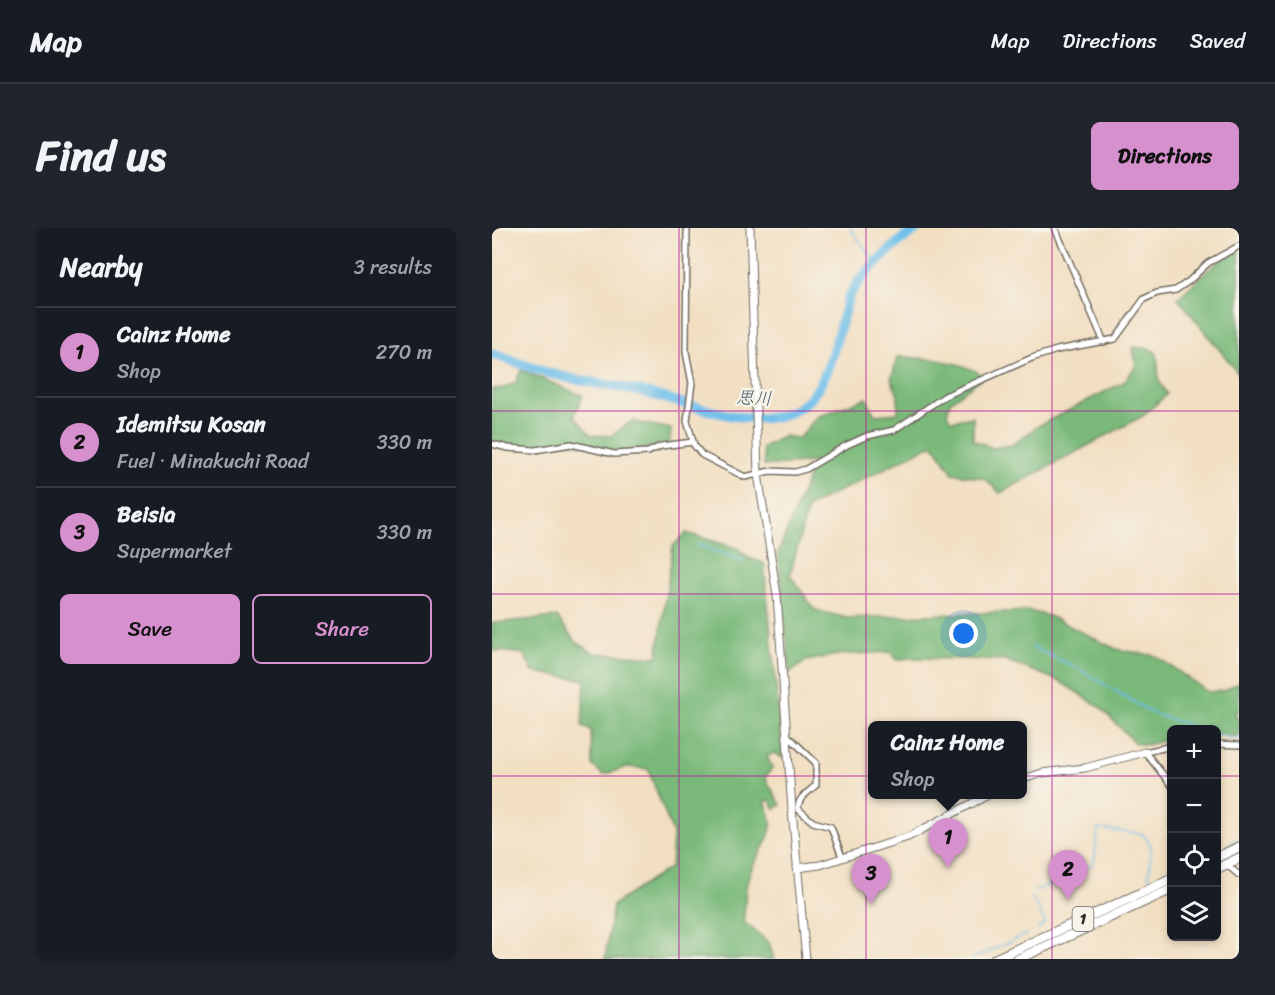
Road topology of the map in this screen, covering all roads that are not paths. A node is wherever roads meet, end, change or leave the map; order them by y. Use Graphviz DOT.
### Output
graph roads {
  1 [pos="687,228"];
  2 [pos="750,228"];
  3 [pos="1055,228"];
  4 [pos="1239,246"];
  5 [pos="1104,342"];
  6 [pos="693,442"];
  7 [pos="492,444"];
  8 [pos="758,474"];
  9 [pos="788,736"];
  10 [pos="1221,744"];
  11 [pos="1239,745"];
  12 [pos="1167,747"];
  13 [pos="1146,752"];
  14 [pos="1027,778"];
  15 [pos="1167,779"];
  16 [pos="982,799"];
  17 [pos="795,810"];
  18 [pos="1239,847"];
  19 [pos="1221,853"];
  20 [pos="842,857"];
  21 [pos="1221,858"];
  22 [pos="1239,858"];
  23 [pos="1226,864"];
  24 [pos="1221,866"];
  25 [pos="797,868"];
  26 [pos="1239,875"];
  27 [pos="1167,881"];
  28 [pos="1167,891"];
  29 [pos="806,959"];
  30 [pos="995,959"];
  31 [pos="1018,959"];
  1 -- 6 [label="street"];
  2 -- 8 [label="street"];
  3 -- 5 [label="street"];
  4 -- 5 [label="street"];
  5 -- 8 [label="street"];
  6 -- 7 [label="street"];
  6 -- 8 [label="street"];
  8 -- 9 [label="street"];
  9 -- 17 [label="street"];
  9 -- 17 [label="street"];
  10 -- 11 [label="street"];
  12 -- 13 [label="street"];
  13 -- 14 [label="street"];
  13 -- 15 [label="street"];
  16 -- 20 [label="street"];
  17 -- 20 [label="street"];
  17 -- 25 [label="street"];
  18 -- 19 [label="highway"];
  20 -- 25 [label="street"];
  21 -- 23 [label="street"];
  22 -- 23 [label="highway"];
  23 -- 24 [label="highway"];
  23 -- 26 [label="street"];
  25 -- 29 [label="street"];
  27 -- 30 [label="highway, 1"];
  28 -- 31 [label="highway, 1"];
}
